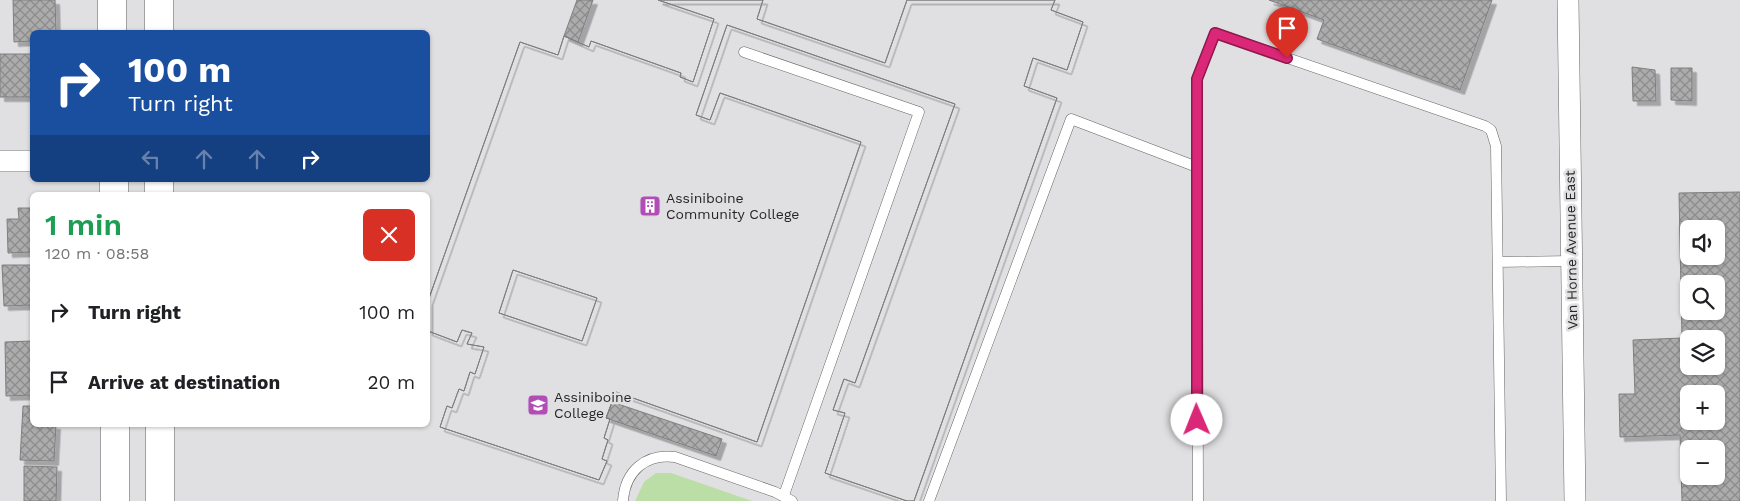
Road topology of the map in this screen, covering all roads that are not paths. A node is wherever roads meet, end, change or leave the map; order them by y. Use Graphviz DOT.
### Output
graph roads {
  1 [pos="112,0"];
  2 [pos="158,0"];
  3 [pos="1568,0"];
  4 [pos="112,30"];
  5 [pos="159,30"];
  6 [pos="744,52"];
  7 [pos="0,161"];
  8 [pos="30,161"];
  9 [pos="1197,166"];
  10 [pos="1572,261"];
  11 [pos="1498,262"];
  12 [pos="115,427"];
  13 [pos="160,427"];
  14 [pos="788,498"];
  15 [pos="115,501"];
  16 [pos="160,501"];
  17 [pos="622,501"];
  18 [pos="929,501"];
  19 [pos="1198,501"];
  20 [pos="1501,501"];
  21 [pos="1575,501"];
  1 -- 4 [label="main road"];
  2 -- 5 [label="main road"];
  3 -- 10 [label="street, Van Horne Avenue East"];
  6 -- 14 [label="lane"];
  7 -- 8 [label="street"];
  9 -- 11 [label="lane"];
  9 -- 18 [label="lane"];
  9 -- 19 [label="lane"];
  10 -- 11 [label="lane"];
  10 -- 21 [label="street, Van Horne Avenue East"];
  11 -- 20 [label="lane"];
  12 -- 15 [label="main road"];
  13 -- 16 [label="main road"];
  14 -- 17 [label="lane"];
}
